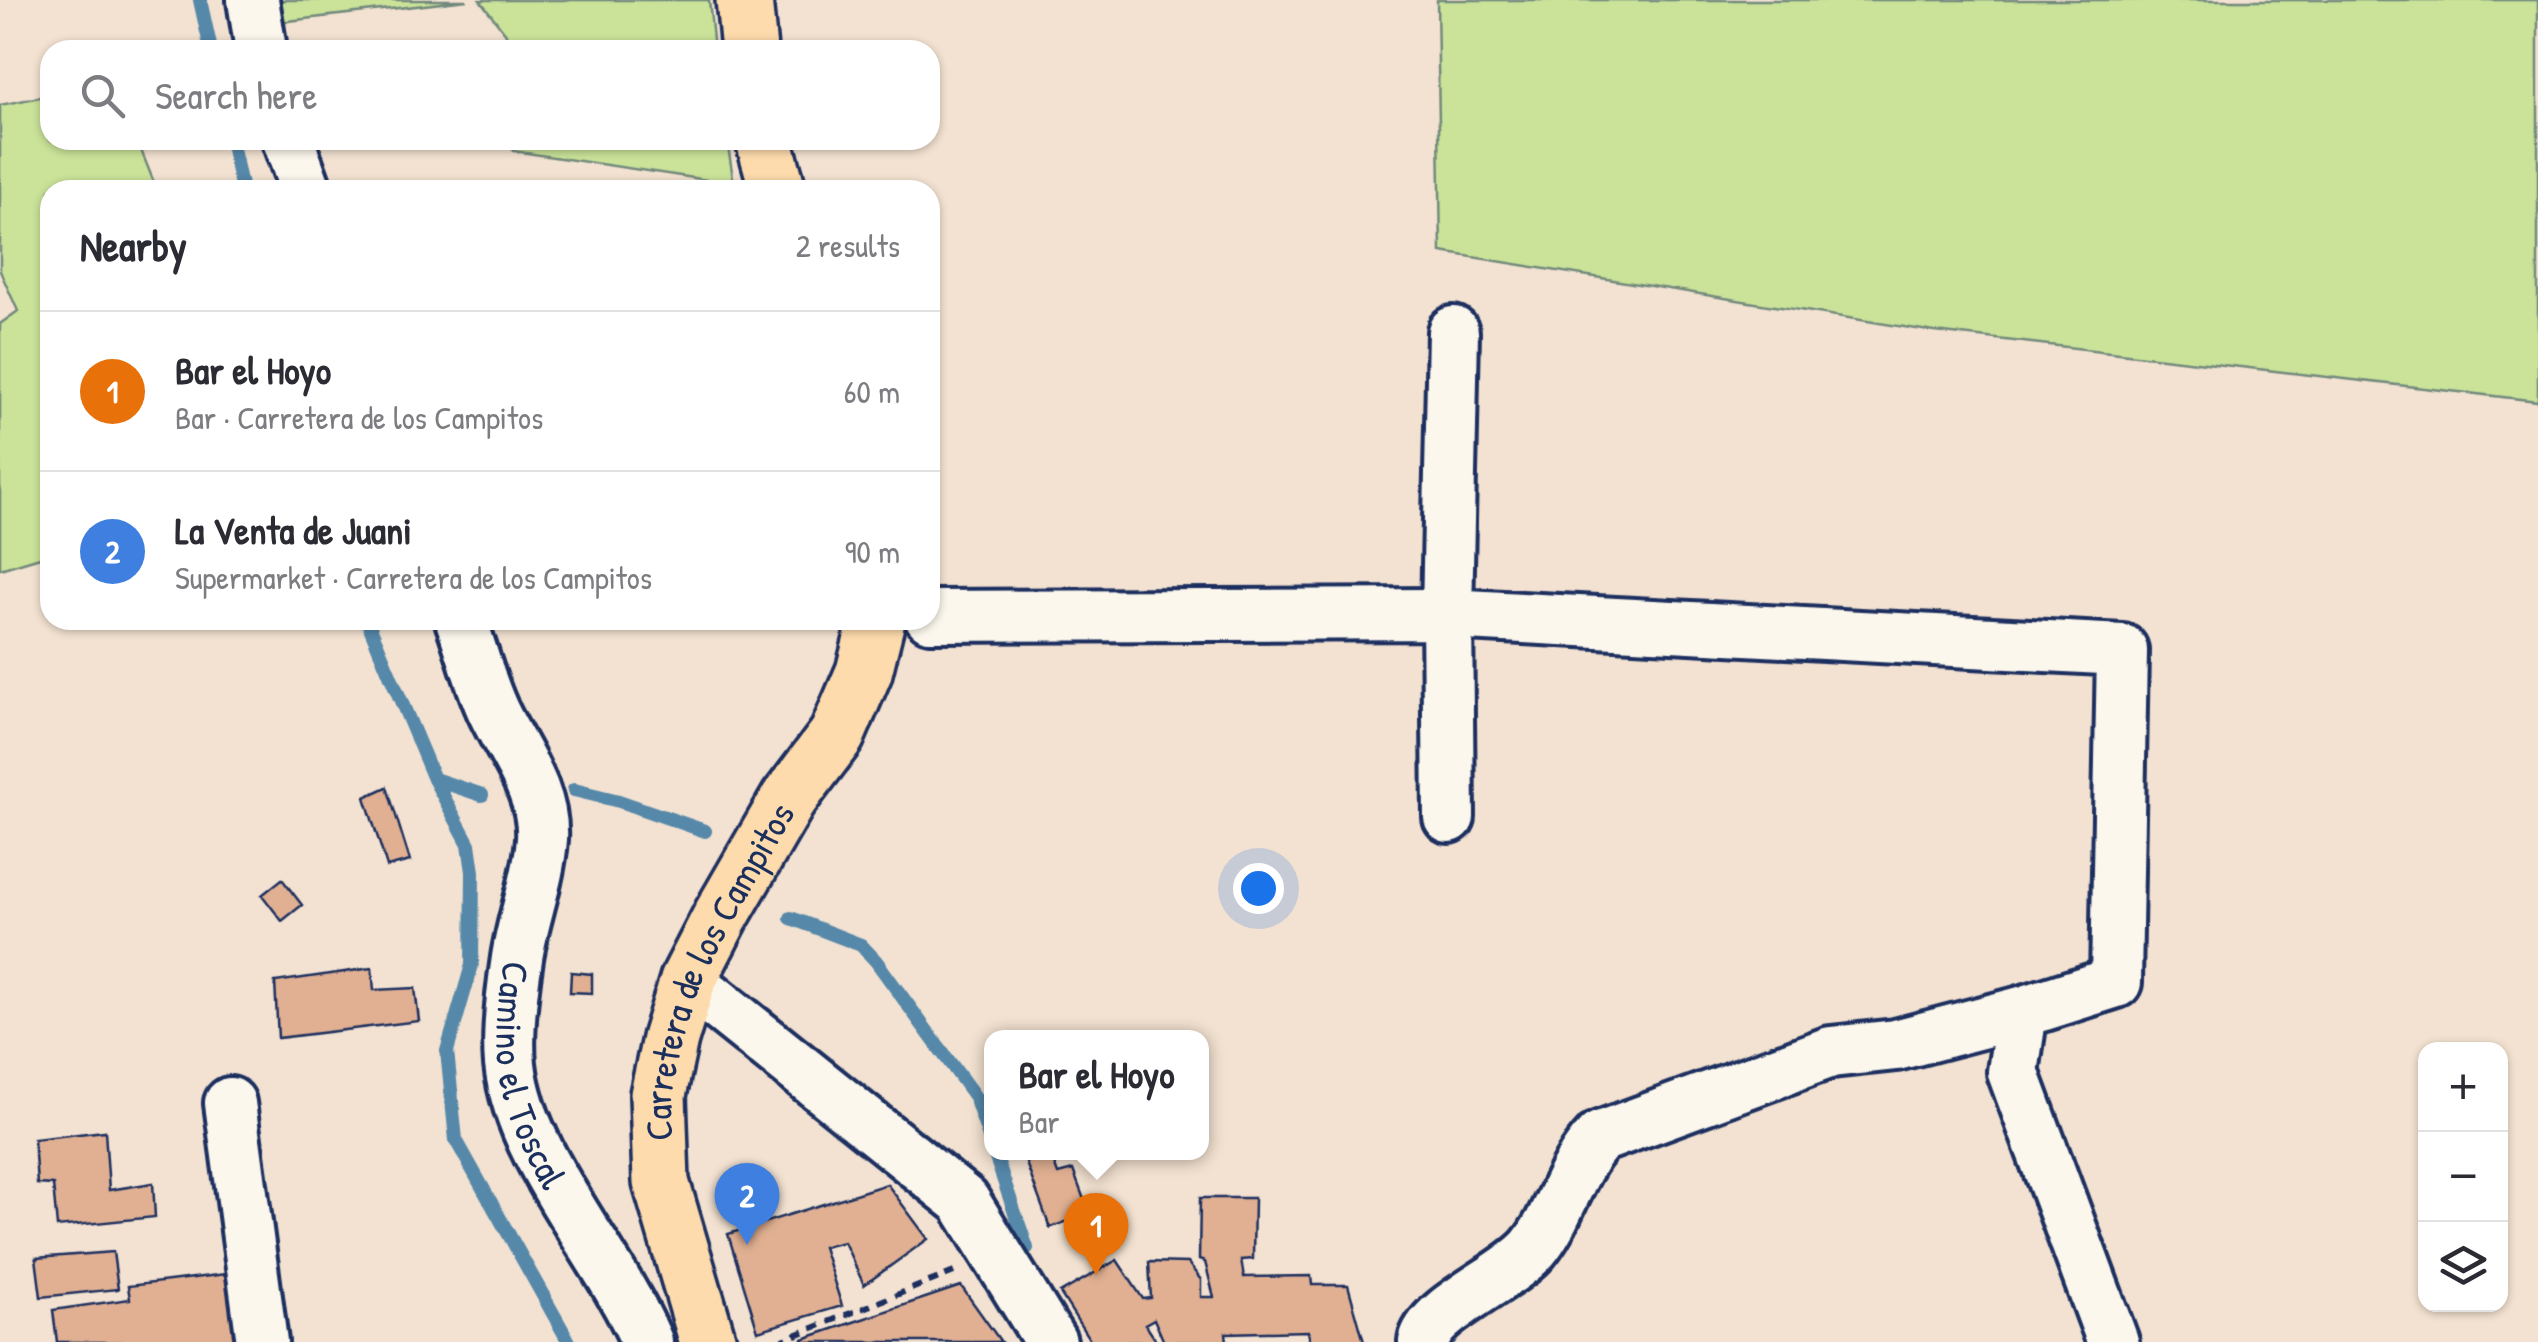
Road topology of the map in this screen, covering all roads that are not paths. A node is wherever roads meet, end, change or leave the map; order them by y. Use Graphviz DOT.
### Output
graph roads {
  1 [pos="254,0"];
  2 [pos="744,0"];
  3 [pos="260,40"];
  4 [pos="748,40"];
  5 [pos="292,150"];
  6 [pos="767,150"];
  7 [pos="302,180"];
  8 [pos="775,180"];
  9 [pos="1453,332"];
  10 [pos="1447,614"];
  11 [pos="940,616"];
  12 [pos="464,630"];
  13 [pos="874,630"];
  14 [pos="1449,817"];
  15 [pos="688,980"];
  16 [pos="2022,1012"];
  17 [pos="230,1103"];
  18 [pos="262,1342"];
  19 [pos="646,1342"];
  20 [pos="708,1342"];
  21 [pos="1051,1342"];
  22 [pos="1424,1342"];
  23 [pos="2113,1342"];
  1 -- 3 [label="street"];
  2 -- 4 [label="main road"];
  5 -- 7 [label="street"];
  6 -- 8 [label="main road"];
  9 -- 10 [label="street"];
  10 -- 11 [label="street"];
  10 -- 14 [label="street"];
  10 -- 16 [label="street"];
  12 -- 19 [label="street, Camino el Toscal"];
  13 -- 15 [label="main road, Carretera de los Campitos"];
  15 -- 20 [label="main road, Carretera de los Campitos"];
  15 -- 21 [label="street"];
  16 -- 22 [label="street"];
  16 -- 23 [label="street"];
  17 -- 18 [label="street"];
}
